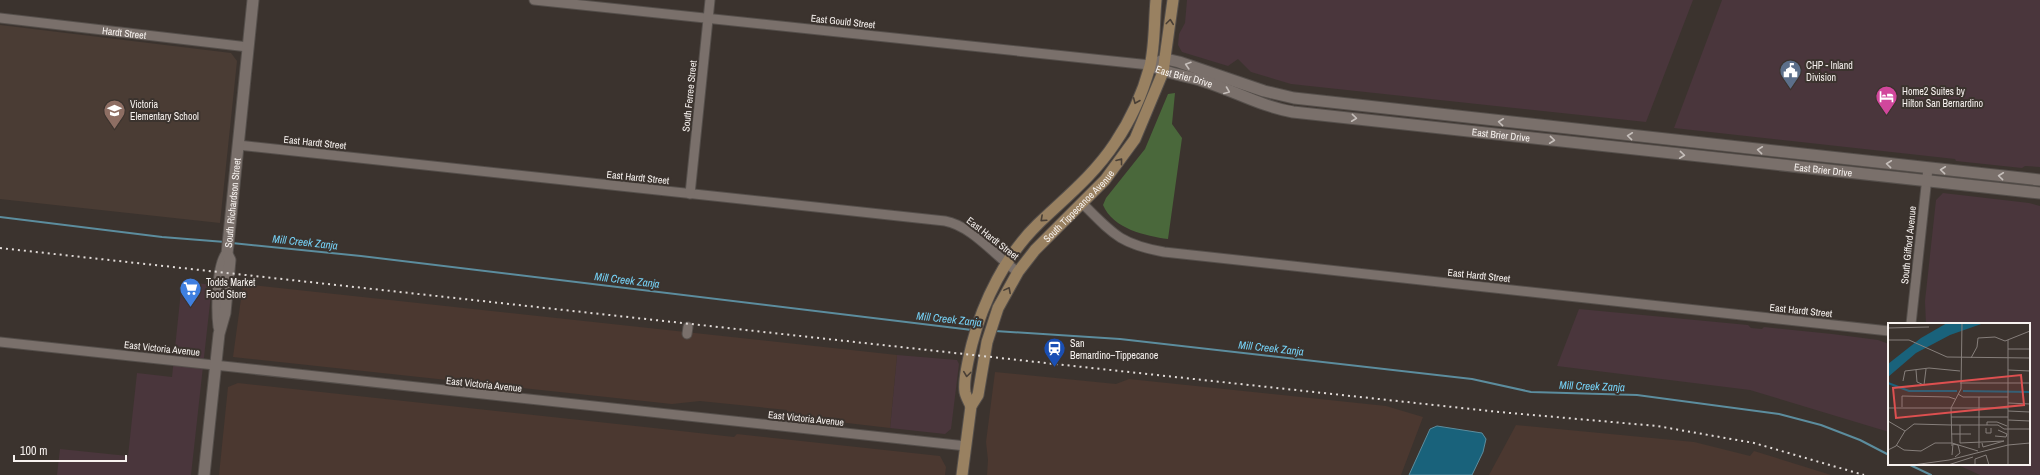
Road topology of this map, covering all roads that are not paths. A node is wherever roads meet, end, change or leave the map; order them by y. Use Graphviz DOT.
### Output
graph roads {
  1 [pos="253,0"];
  2 [pos="534,0"];
  3 [pos="710,0"];
  4 [pos="1156,0"];
  5 [pos="1172,0"];
  6 [pos="0,18"];
  7 [pos="708,18"];
  8 [pos="248,47"];
  9 [pos="1166,59"];
  10 [pos="1150,65"];
  11 [pos="1163,72"];
  12 [pos="238,145"];
  13 [pos="1928,168"];
  14 [pos="2040,180"];
  15 [pos="1927,181"];
  16 [pos="2040,193"];
  17 [pos="690,194"];
  18 [pos="1072,194"];
  19 [pos="1083,204"];
  20 [pos="1007,264"];
  21 [pos="1018,272"];
  22 [pos="1911,323"];
  23 [pos="1888,331"];
  24 [pos="0,342"];
  25 [pos="215,365"];
  26 [pos="971,406"];
  27 [pos="966,446"];
  28 [pos="204,475"];
  29 [pos="962,475"];
  1 -- 8 [label="street, South Richardson Street"];
  2 -- 7 [label="street, East Gould Street"];
  3 -- 7 [label="street, South Ferree Street"];
  4 -- 10 [label="main road, South Tippecanoe Avenue"];
  9 -- 5 [label="main road, South Tippecanoe Avenue, one-way"];
  6 -- 8 [label="street, Hardt Street"];
  7 -- 10 [label="street, East Gould Street"];
  7 -- 17 [label="street, South Ferree Street"];
  8 -- 12 [label="street, South Richardson Street"];
  9 -- 10 [label="street, East Brier Drive"];
  9 -- 11 [label="main road, South Tippecanoe Avenue"];
  13 -- 9 [label="street, East Brier Drive, one-way"];
  10 -- 11 [label="street, East Brier Drive"];
  10 -- 18 [label="main road, South Tippecanoe Avenue, one-way"];
  11 -- 15 [label="street, East Brier Drive, one-way"];
  19 -- 11 [label="main road, South Tippecanoe Avenue, one-way"];
  12 -- 17 [label="street, East Hardt Street"];
  12 -- 25 [label="street, South Richardson Street"];
  14 -- 13 [label="street, East Brier Drive, one-way"];
  13 -- 15 [label="street, South Gifford Avenue"];
  15 -- 16 [label="street, East Brier Drive"];
  15 -- 22 [label="street, South Gifford Avenue"];
  17 -- 20 [label="street, East Hardt Street"];
  18 -- 19 [label="main road"];
  18 -- 20 [label="main road, South Tippecanoe Avenue, one-way"];
  19 -- 21 [label="main road, South Tippecanoe Avenue"];
  19 -- 23 [label="street, East Hardt Street"];
  20 -- 21 [label="street, East Hardt Street"];
  20 -- 26 [label="main road, South Tippecanoe Avenue, one-way"];
  26 -- 21 [label="main road, South Tippecanoe Avenue, one-way"];
  24 -- 25 [label="street, East Victoria Avenue"];
  25 -- 27 [label="street, East Victoria Avenue"];
  25 -- 28 [label="street"];
  26 -- 27 [label="main road, South Tippecanoe Avenue"];
  27 -- 29 [label="main road, South Tippecanoe Avenue"];
}
